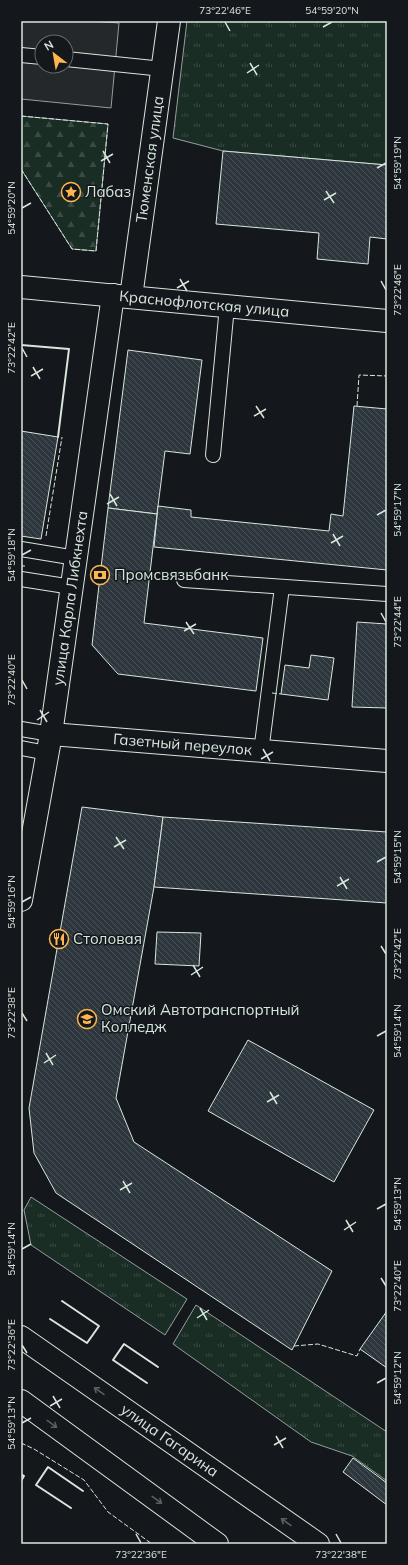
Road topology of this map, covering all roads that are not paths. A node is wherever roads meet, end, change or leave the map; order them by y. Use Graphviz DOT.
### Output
graph roads {
  1 [pos="169,21"];
  2 [pos="21,55"];
  3 [pos="34,56"];
  4 [pos="74,60"];
  5 [pos="163,69"];
  6 [pos="21,287"];
  7 [pos="122,296"];
  8 [pos="227,306"];
  9 [pos="387,321"];
  10 [pos="213,455"];
  11 [pos="21,549"];
  12 [pos="76,558"];
  13 [pos="21,579"];
  14 [pos="184,580"];
  15 [pos="72,587"];
  16 [pos="282,587"];
  17 [pos="387,594"];
  18 [pos="21,729"];
  19 [pos="49,743"];
  20 [pos="21,748"];
  21 [pos="261,752"];
  22 [pos="387,761"];
  23 [pos="21,900"];
  24 [pos="21,1337"];
  25 [pos="21,1401"];
  26 [pos="217,1544"];
  27 [pos="318,1544"];
  1 -- 5 [label="street, Тюменская улица"];
  2 -- 3 [label="lane"];
  4 -- 5 [label="lane"];
  5 -- 7 [label="street, Тюменская улица"];
  6 -- 7 [label="street, Краснофлотская улица"];
  7 -- 8 [label="street, Краснофлотская улица"];
  7 -- 12 [label="street, улица Карла Либкнехта"];
  8 -- 9 [label="street, Краснофлотская улица"];
  8 -- 10 [label="lane"];
  11 -- 12 [label="lane"];
  12 -- 15 [label="street, улица Карла Либкнехта"];
  13 -- 15 [label="lane"];
  14 -- 16 [label="lane"];
  15 -- 19 [label="street, улица Карла Либкнехта"];
  16 -- 17 [label="lane"];
  16 -- 21 [label="lane"];
  18 -- 19 [label="lane"];
  19 -- 20 [label="lane"];
  19 -- 21 [label="street, Газетный переулок"];
  19 -- 23 [label="street, улица Карла Либкнехта"];
  21 -- 22 [label="street, Газетный переулок"];
  27 -- 24 [label="street, улица Гагарина, one-way"];
  25 -- 26 [label="street, one-way"];
}
